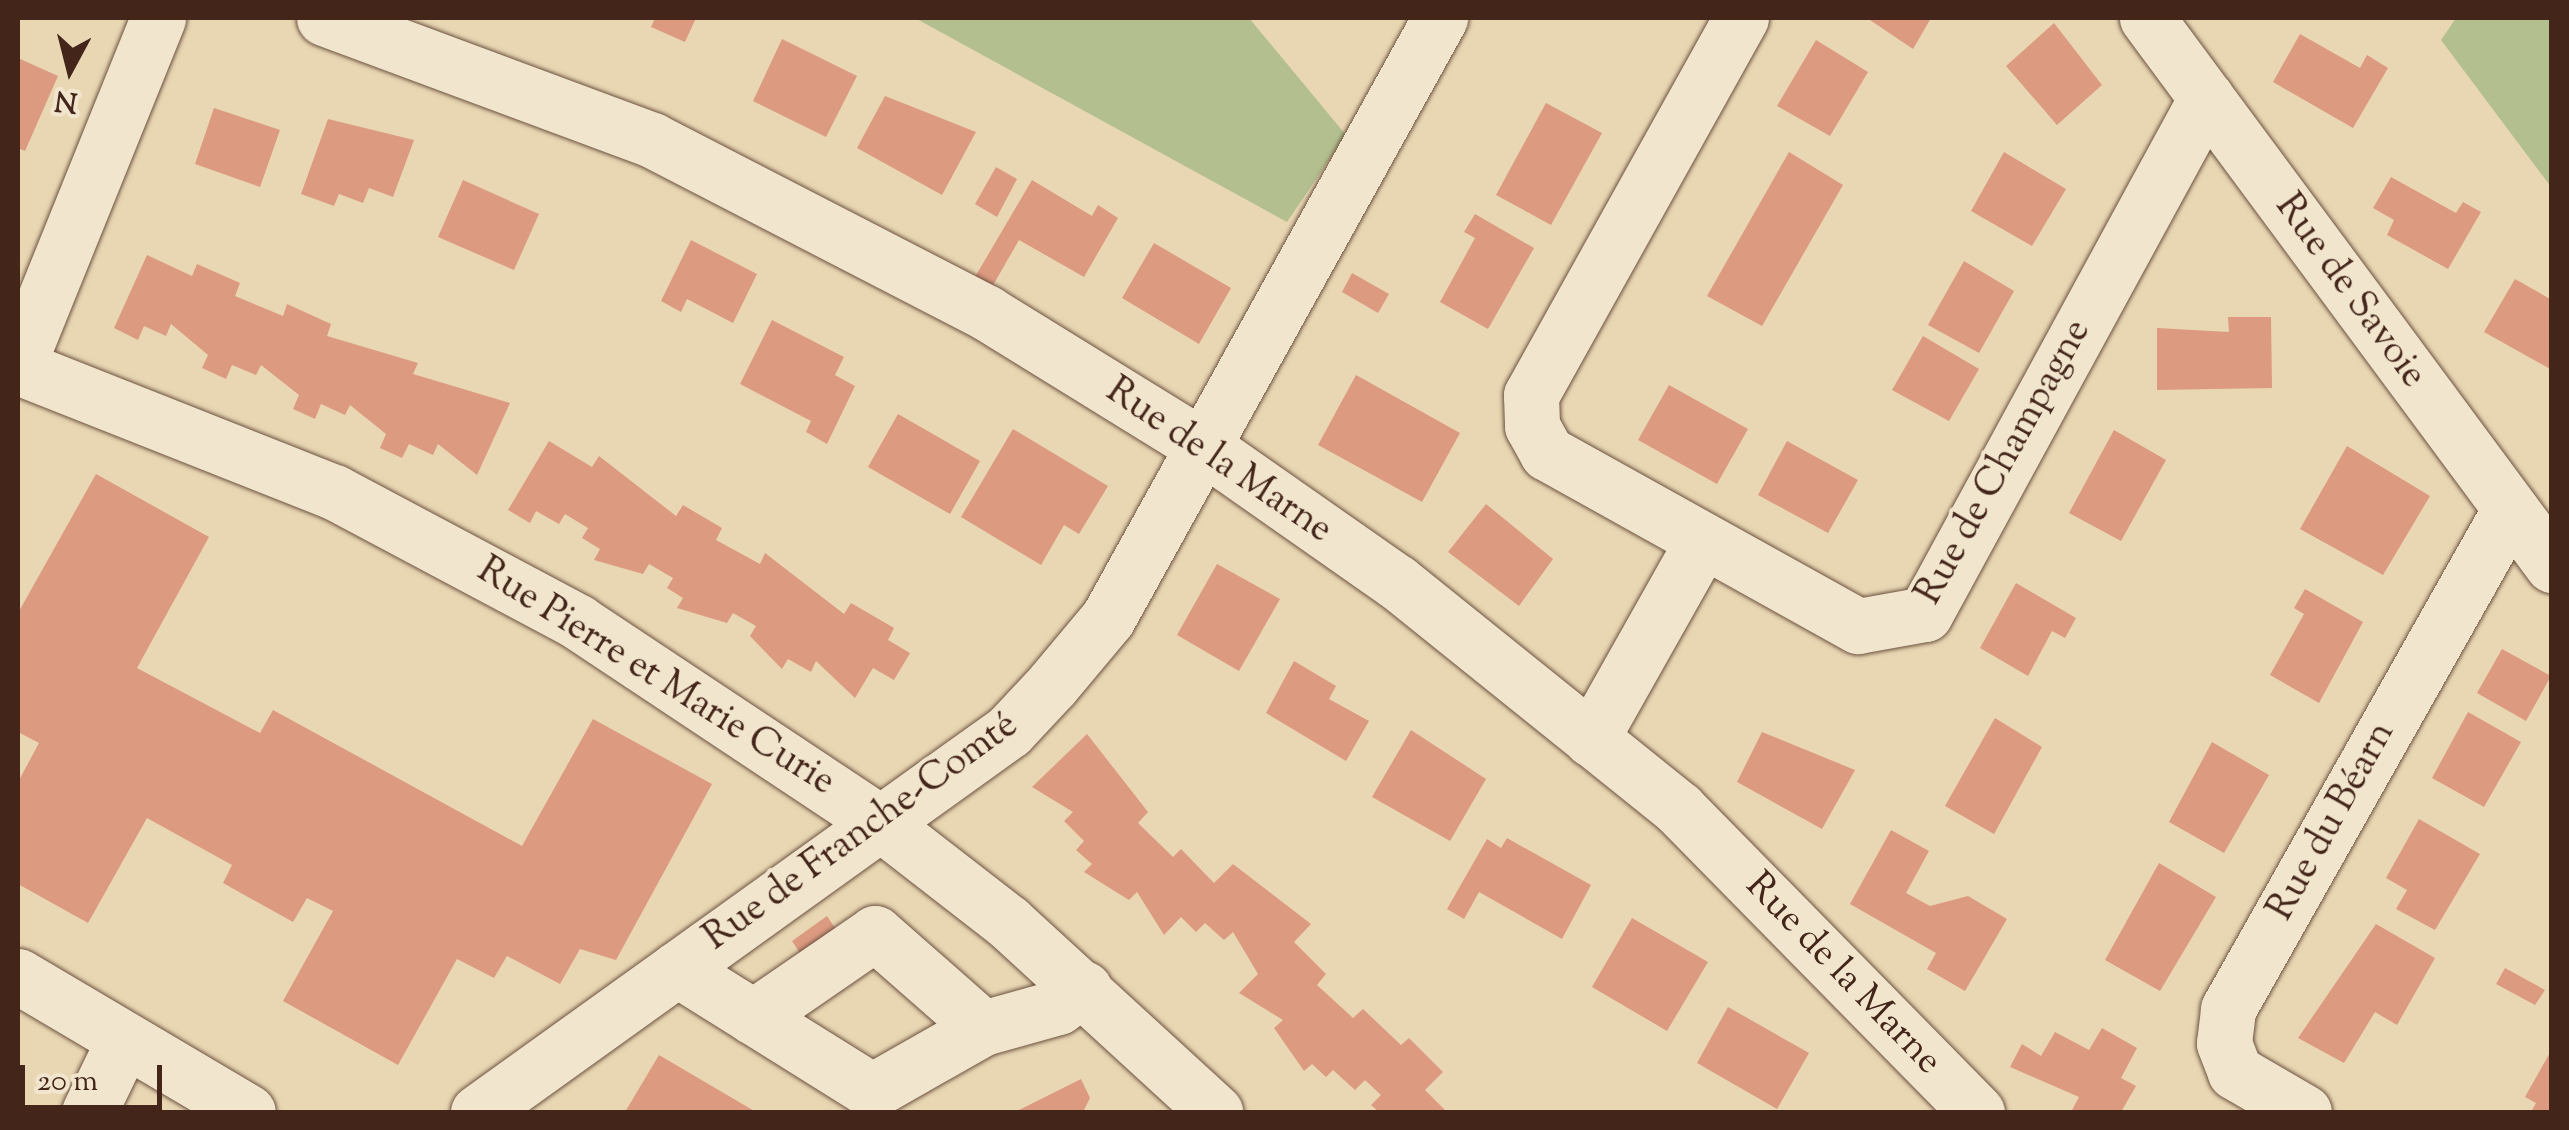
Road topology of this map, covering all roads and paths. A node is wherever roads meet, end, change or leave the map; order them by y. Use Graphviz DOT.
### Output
graph roads {
  1 [pos="158,18"];
  2 [pos="324,18"];
  3 [pos="1440,18"];
  4 [pos="1741,18"];
  5 [pos="2146,18"];
  6 [pos="2206,98"];
  7 [pos="18,366"];
  8 [pos="1201,446"];
  9 [pos="2510,509"];
  10 [pos="1702,540"];
  11 [pos="2552,566"];
  12 [pos="1591,739"];
  13 [pos="879,822"];
  14 [pos="677,969"];
  15 [pos="18,976"];
  16 [pos="1084,989"];
  17 [pos="753,1017"];
  18 [pos="983,1028"];
  19 [pos="124,1040"];
  20 [pos="494,1108"];
  21 [pos="89,1112"];
  22 [pos="248,1112"];
  23 [pos="1215,1112"];
  24 [pos="1976,1112"];
  25 [pos="2304,1112"];
  1 -- 7 [label="street"];
  2 -- 8 [label="street, Rue de la Marne"];
  3 -- 8 [label="street, Rue de Franche-Comté"];
  4 -- 10 [label="street, Rue de Champagne"];
  5 -- 6 [label="street, Rue de Savoie"];
  6 -- 9 [label="street, Rue de Savoie"];
  6 -- 10 [label="street, Rue de Champagne"];
  7 -- 13 [label="street, Rue Pierre et Marie Curie"];
  8 -- 12 [label="street, Rue de la Marne"];
  8 -- 13 [label="street, Rue de Franche-Comté"];
  9 -- 11 [label="street, Rue de Savoie"];
  9 -- 25 [label="street, Rue du Béarn"];
  10 -- 12 [label="street"];
  12 -- 24 [label="street, Rue de la Marne"];
  13 -- 14 [label="street, Rue de Franche-Comté"];
  13 -- 16 [label="street, Rue Pierre et Marie Curie"];
  14 -- 17 [label="street"];
  14 -- 20 [label="street, Rue de Franche-Comté"];
  15 -- 19 [label="street"];
  16 -- 18 [label="street"];
  16 -- 23 [label="street, Rue Pierre et Marie Curie"];
  17 -- 18 [label="street"];
  17 -- 18 [label="street"];
  19 -- 21 [label="street"];
  19 -- 22 [label="street"];
}
